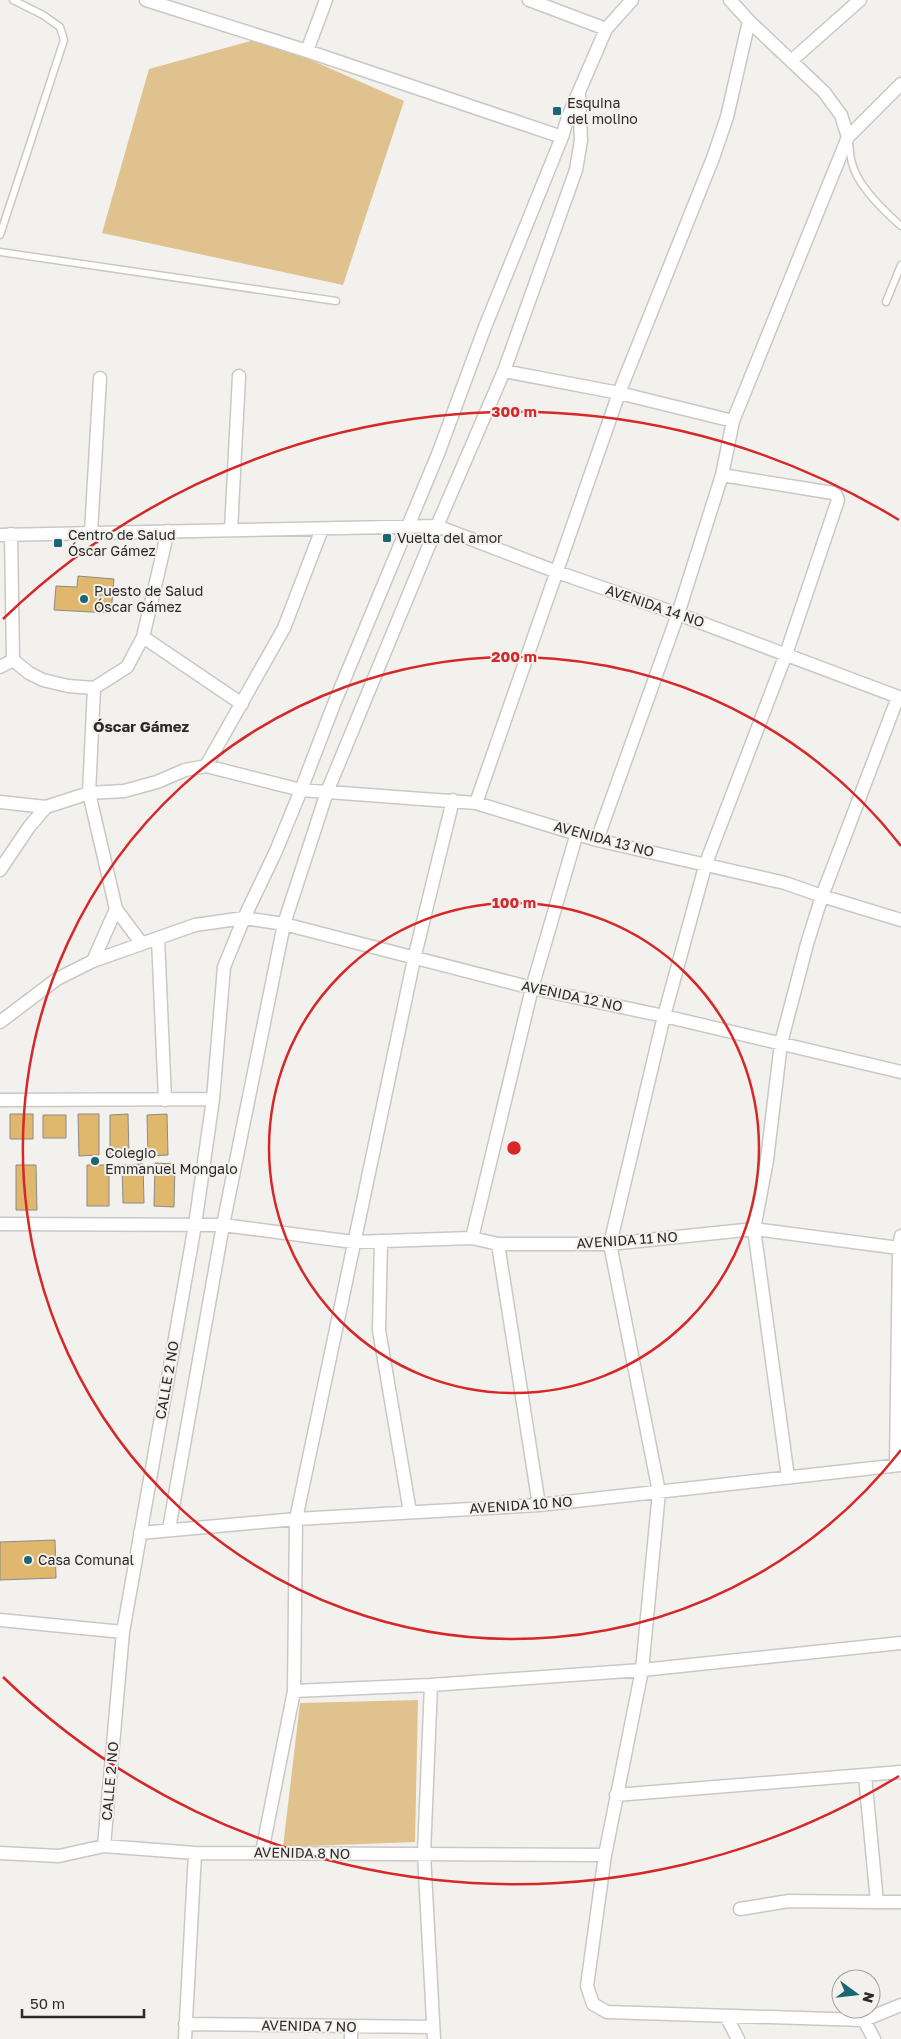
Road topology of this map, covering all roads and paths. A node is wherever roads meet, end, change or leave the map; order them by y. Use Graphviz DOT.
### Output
graph roads {
  1 [pos="13,0"];
  2 [pos="146,0"];
  3 [pos="326,0"];
  4 [pos="528,0"];
  5 [pos="632,0"];
  6 [pos="730,0"];
  7 [pos="860,0"];
  8 [pos="749,21"];
  9 [pos="606,30"];
  10 [pos="307,51"];
  11 [pos="791,61"];
  12 [pos="901,84"];
  13 [pos="579,93"];
  14 [pos="562,137"];
  15 [pos="848,137"];
  16 [pos="901,226"];
  17 [pos="0,235"];
  18 [pos="0,252"];
  19 [pos="901,265"];
  20 [pos="336,301"];
  21 [pos="886,302"];
  22 [pos="504,371"];
  23 [pos="239,376"];
  24 [pos="100,378"];
  25 [pos="619,392"];
  26 [pos="733,421"];
  27 [pos="722,476"];
  28 [pos="407,526"];
  29 [pos="437,526"];
  30 [pos="322,529"];
  31 [pos="231,530"];
  32 [pos="168,531"];
  33 [pos="91,532"];
  34 [pos="6,534"];
  35 [pos="557,572"];
  36 [pos="678,614"];
  37 [pos="143,637"];
  38 [pos="786,654"];
  39 [pos="12,660"];
  40 [pos="0,667"];
  41 [pos="94,688"];
  42 [pos="900,698"];
  43 [pos="242,704"];
  44 [pos="206,766"];
  45 [pos="301,790"];
  46 [pos="327,792"];
  47 [pos="89,793"];
  48 [pos="453,800"];
  49 [pos="0,802"];
  50 [pos="476,803"];
  51 [pos="46,807"];
  52 [pos="577,833"];
  53 [pos="597,840"];
  54 [pos="706,863"];
  55 [pos="0,870"];
  56 [pos="822,896"];
  57 [pos="116,909"];
  58 [pos="244,918"];
  59 [pos="901,920"];
  60 [pos="284,924"];
  61 [pos="158,938"];
  62 [pos="142,944"];
  63 [pos="414,959"];
  64 [pos="93,961"];
  65 [pos="532,988"];
  66 [pos="664,1016"];
  67 [pos="0,1022"];
  68 [pos="781,1044"];
  69 [pos="901,1072"];
  70 [pos="213,1099"];
  71 [pos="0,1100"];
  72 [pos="165,1100"];
  73 [pos="0,1224"];
  74 [pos="195,1225"];
  75 [pos="223,1225"];
  76 [pos="754,1229"];
  77 [pos="472,1238"];
  78 [pos="381,1241"];
  79 [pos="353,1242"];
  80 [pos="900,1242"];
  81 [pos="498,1244"];
  82 [pos="610,1244"];
  83 [pos="899,1465"];
  84 [pos="788,1477"];
  85 [pos="659,1492"];
  86 [pos="539,1505"];
  87 [pos="410,1512"];
  88 [pos="296,1520"];
  89 [pos="169,1529"];
  90 [pos="140,1533"];
  91 [pos="0,1620"];
  92 [pos="123,1632"];
  93 [pos="901,1643"];
  94 [pos="642,1670"];
  95 [pos="431,1685"];
  96 [pos="294,1691"];
  97 [pos="901,1772"];
  98 [pos="865,1776"];
  99 [pos="616,1795"];
  100 [pos="104,1846"];
  101 [pos="262,1852"];
  102 [pos="0,1853"];
  103 [pos="194,1853"];
  104 [pos="424,1854"];
  105 [pos="605,1855"];
  106 [pos="876,1902"];
  107 [pos="901,1902"];
  108 [pos="740,1909"];
  109 [pos="901,2005"];
  110 [pos="726,2016"];
  111 [pos="864,2020"];
  112 [pos="185,2024"];
  113 [pos="351,2032"];
  114 [pos="433,2033"];
  115 [pos="185,2039"];
  116 [pos="738,2039"];
  117 [pos="874,2039"];
  1 -- 17 [label="lane"];
  2 -- 10 [label="street"];
  3 -- 10 [label="street"];
  4 -- 9 [label="street"];
  5 -- 9 [label="street, CALLE 2 NO"];
  6 -- 8 [label="street"];
  7 -- 11 [label="street"];
  8 -- 11 [label="street"];
  8 -- 25 [label="street"];
  9 -- 13 [label="street, CALLE 2 NO"];
  10 -- 14 [label="street"];
  11 -- 15 [label="street"];
  12 -- 15 [label="street"];
  13 -- 14 [label="street, CALLE 2 NO"];
  13 -- 22 [label="street"];
  14 -- 28 [label="street, CALLE 2 NO"];
  15 -- 16 [label="lane"];
  15 -- 26 [label="street"];
  18 -- 20 [label="lane"];
  19 -- 21 [label="lane"];
  22 -- 25 [label="street"];
  22 -- 29 [label="street"];
  23 -- 31 [label="street"];
  24 -- 33 [label="street"];
  25 -- 26 [label="street"];
  25 -- 35 [label="street"];
  26 -- 27 [label="street"];
  27 -- 36 [label="street"];
  27 -- 38 [label="street"];
  28 -- 29 [label="street, AVENIDA 14 NO"];
  28 -- 30 [label="street, AVENIDA 14 NO"];
  28 -- 45 [label="street, CALLE 2 NO"];
  29 -- 35 [label="street, AVENIDA 14 NO"];
  29 -- 46 [label="street"];
  30 -- 31 [label="street, AVENIDA 14 NO"];
  30 -- 43 [label="street"];
  31 -- 32 [label="street, AVENIDA 14 NO"];
  32 -- 33 [label="street, AVENIDA 14 NO"];
  32 -- 37 [label="street"];
  33 -- 34 [label="street, AVENIDA 14 NO"];
  34 -- 39 [label="street"];
  35 -- 36 [label="street, AVENIDA 14 NO"];
  35 -- 50 [label="street"];
  36 -- 38 [label="street, AVENIDA 14 NO"];
  36 -- 53 [label="street"];
  37 -- 41 [label="street"];
  37 -- 43 [label="street"];
  38 -- 42 [label="street, AVENIDA 14 NO"];
  38 -- 54 [label="street"];
  39 -- 40 [label="street"];
  39 -- 41 [label="street"];
  41 -- 47 [label="street"];
  42 -- 56 [label="street"];
  43 -- 44 [label="street"];
  44 -- 45 [label="street, AVENIDA 13 NO"];
  44 -- 47 [label="street"];
  45 -- 46 [label="street, AVENIDA 13 NO"];
  45 -- 58 [label="street, CALLE 2 NO"];
  46 -- 48 [label="street, AVENIDA 13 NO"];
  46 -- 60 [label="street"];
  47 -- 51 [label="street"];
  47 -- 57 [label="street"];
  48 -- 50 [label="street, AVENIDA 13 NO"];
  48 -- 63 [label="street"];
  49 -- 51 [label="street"];
  50 -- 52 [label="street, AVENIDA 13 NO"];
  51 -- 55 [label="street"];
  52 -- 53 [label="street, AVENIDA 13 NO"];
  52 -- 65 [label="street"];
  53 -- 54 [label="street, AVENIDA 13 NO"];
  54 -- 56 [label="street, AVENIDA 13 NO"];
  54 -- 66 [label="street"];
  56 -- 59 [label="street, AVENIDA 13 NO"];
  56 -- 68 [label="street"];
  57 -- 62 [label="street"];
  57 -- 64 [label="street"];
  58 -- 60 [label="street, AVENIDA 12 NO"];
  58 -- 61 [label="street, AVENIDA 12 NO"];
  58 -- 70 [label="street, CALLE 2 NO"];
  60 -- 63 [label="street, AVENIDA 12 NO"];
  60 -- 75 [label="street"];
  61 -- 62 [label="street, AVENIDA 12 NO"];
  61 -- 72 [label="street"];
  62 -- 64 [label="street, AVENIDA 12 NO"];
  63 -- 65 [label="street, AVENIDA 12 NO"];
  63 -- 79 [label="street"];
  64 -- 67 [label="street, AVENIDA 12 NO"];
  65 -- 66 [label="street, AVENIDA 12 NO"];
  65 -- 77 [label="street"];
  66 -- 68 [label="street, AVENIDA 12 NO"];
  66 -- 82 [label="street"];
  68 -- 69 [label="street, AVENIDA 12 NO"];
  68 -- 76 [label="street"];
  70 -- 72 [label="street"];
  70 -- 74 [label="street, CALLE 2 NO"];
  71 -- 72 [label="street"];
  73 -- 74 [label="street, AVENIDA 11 NO"];
  74 -- 75 [label="street, AVENIDA 11 NO"];
  74 -- 90 [label="street, CALLE 2 NO"];
  75 -- 79 [label="street, AVENIDA 11 NO"];
  75 -- 89 [label="street"];
  76 -- 80 [label="street, AVENIDA 11 NO"];
  76 -- 82 [label="street, AVENIDA 11 NO"];
  76 -- 84 [label="street"];
  77 -- 78 [label="street, AVENIDA 11 NO"];
  77 -- 81 [label="street, AVENIDA 11 NO"];
  78 -- 79 [label="street, AVENIDA 11 NO"];
  78 -- 87 [label="street"];
  79 -- 88 [label="street"];
  80 -- 83 [label="street"];
  81 -- 82 [label="street, AVENIDA 11 NO"];
  81 -- 86 [label="street"];
  82 -- 85 [label="street"];
  83 -- 84 [label="street, AVENIDA 10 NO"];
  84 -- 85 [label="street, AVENIDA 10 NO"];
  85 -- 86 [label="street, AVENIDA 10 NO"];
  85 -- 94 [label="street"];
  86 -- 87 [label="street, AVENIDA 10 NO"];
  87 -- 88 [label="street, AVENIDA 10 NO"];
  88 -- 89 [label="street, AVENIDA 10 NO"];
  88 -- 96 [label="street"];
  89 -- 90 [label="street, AVENIDA 10 NO"];
  90 -- 92 [label="street, CALLE 2 NO"];
  91 -- 92 [label="street"];
  92 -- 100 [label="street, CALLE 2 NO"];
  93 -- 94 [label="street"];
  94 -- 95 [label="street"];
  94 -- 99 [label="street"];
  95 -- 96 [label="street"];
  95 -- 104 [label="street"];
  96 -- 101 [label="street"];
  97 -- 98 [label="street"];
  98 -- 99 [label="street"];
  98 -- 106 [label="street"];
  99 -- 105 [label="street"];
  100 -- 102 [label="street, AVENIDA 8 NO"];
  100 -- 103 [label="street, AVENIDA 8 NO"];
  101 -- 103 [label="street, AVENIDA 8 NO"];
  101 -- 104 [label="street, AVENIDA 8 NO"];
  103 -- 112 [label="street"];
  104 -- 105 [label="street, AVENIDA 8 NO"];
  104 -- 114 [label="street"];
  105 -- 110 [label="street"];
  106 -- 107 [label="street"];
  106 -- 108 [label="street"];
  109 -- 111 [label="street"];
  110 -- 111 [label="street"];
  110 -- 116 [label="street"];
  111 -- 117 [label="street"];
  112 -- 113 [label="street, AVENIDA 7 NO"];
  112 -- 115 [label="street"];
  113 -- 114 [label="street, AVENIDA 7 NO"];
}
